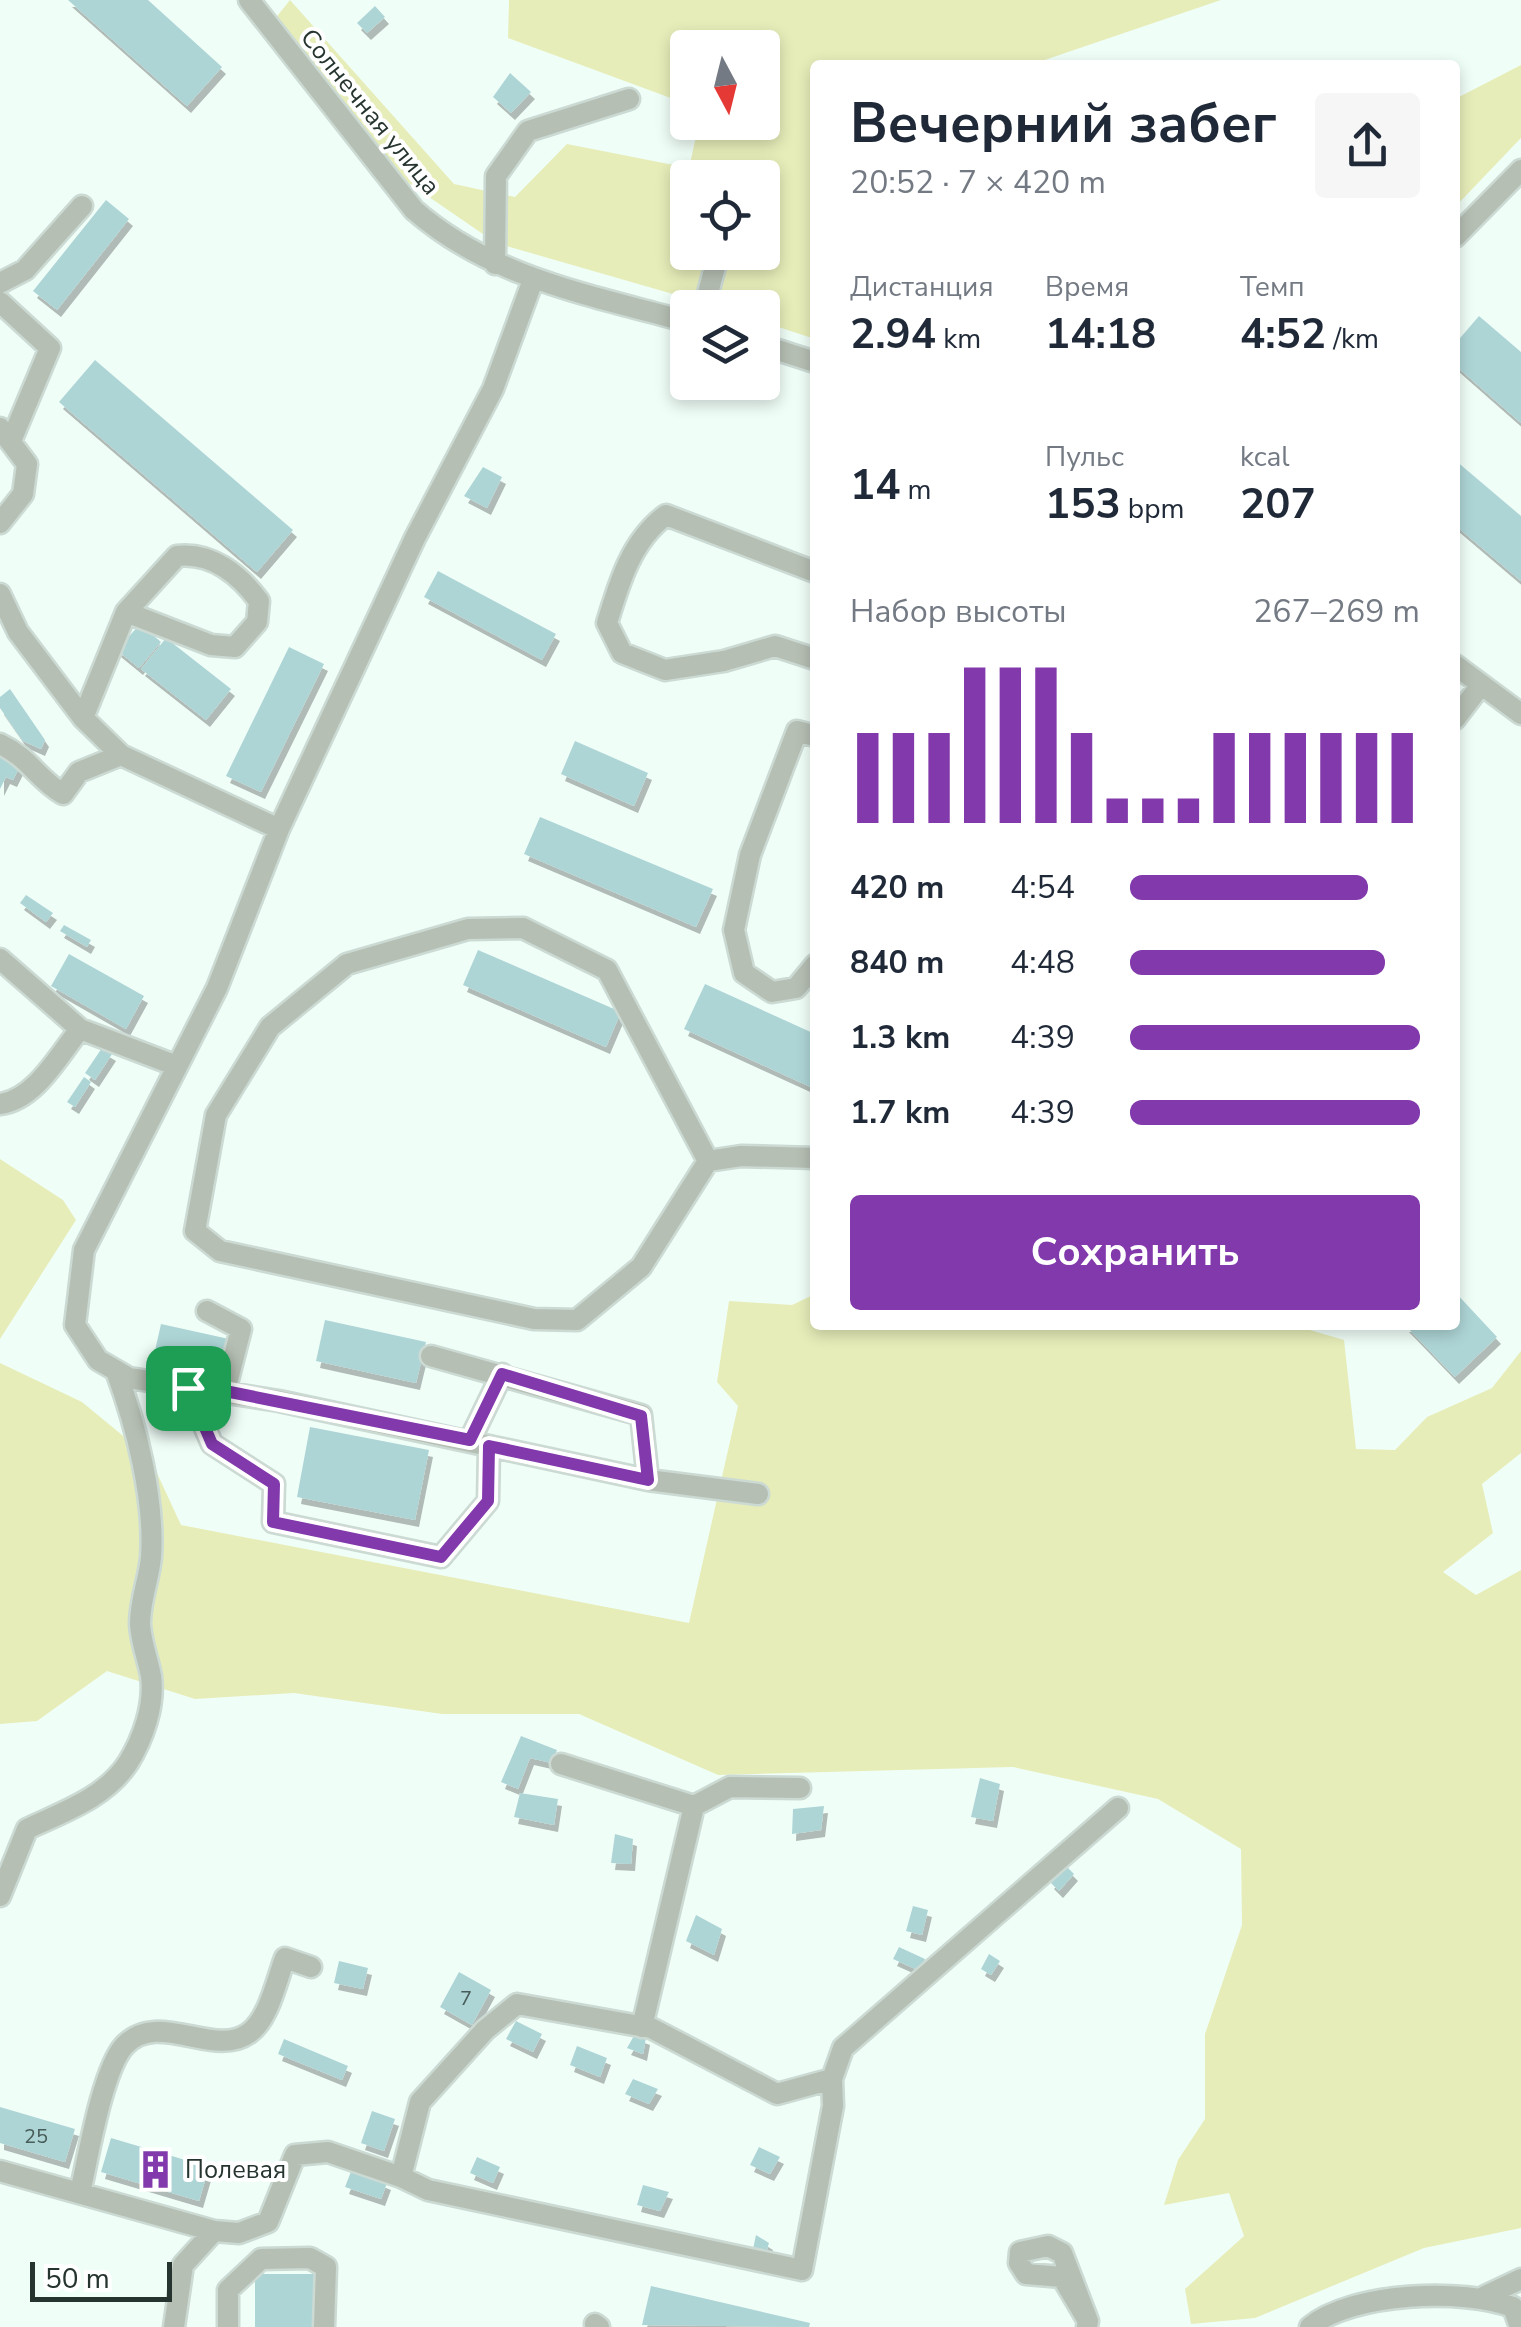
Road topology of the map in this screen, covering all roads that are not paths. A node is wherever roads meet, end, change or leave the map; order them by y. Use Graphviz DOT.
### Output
graph roads {
  1 [pos="248,0"];
  2 [pos="630,99"];
  3 [pos="1521,170"];
  4 [pos="82,206"];
  5 [pos="1460,232"];
  6 [pos="495,264"];
  7 [pos="533,280"];
  8 [pos="0,283"];
  9 [pos="0,302"];
  10 [pos="670,317"];
  11 [pos="780,351"];
  12 [pos="810,360"];
  13 [pos="5,435"];
  14 [pos="0,524"];
  15 [pos="810,570"];
  16 [pos="0,594"];
  17 [pos="126,612"];
  18 [pos="810,657"];
  19 [pos="1460,669"];
  20 [pos="1481,685"];
  21 [pos="1460,713"];
  22 [pos="1521,714"];
  23 [pos="83,718"];
  24 [pos="810,735"];
  25 [pos="0,744"];
  26 [pos="120,755"];
  27 [pos="279,829"];
  28 [pos="0,959"];
  29 [pos="810,970"];
  30 [pos="80,1028"];
  31 [pos="177,1066"];
  32 [pos="0,1104"];
  33 [pos="810,1158"];
  34 [pos="708,1161"];
  35 [pos="207,1311"];
  36 [pos="431,1356"];
  37 [pos="116,1371"];
  38 [pos="502,1374"];
  39 [pos="188,1388"];
  40 [pos="225,1391"];
  41 [pos="480,1443"];
  42 [pos="648,1480"];
  43 [pos="758,1494"];
  44 [pos="561,1764"];
  45 [pos="800,1788"];
  46 [pos="694,1806"];
  47 [pos="1118,1808"];
  48 [pos="0,1896"];
  49 [pos="311,1967"];
  50 [pos="642,2027"];
  51 [pos="832,2078"];
  52 [pos="0,2171"];
  53 [pos="401,2177"];
  54 [pos="80,2193"];
  55 [pos="214,2231"];
  56 [pos="1521,2279"];
  57 [pos="1485,2296"];
  58 [pos="174,2327"];
  59 [pos="228,2327"];
  60 [pos="324,2327"];
  61 [pos="1310,2327"];
  62 [pos="1520,2327"];
  1 -- 6 [label="street, Солнечная улица"];
  2 -- 6 [label="street"];
  3 -- 5 [label="street"];
  4 -- 8 [label="street"];
  6 -- 7 [label="street, Солнечная улица"];
  7 -- 10 [label="street, Солнечная улица"];
  7 -- 27 [label="street"];
  9 -- 13 [label="street"];
  11 -- 12 [label="street"];
  13 -- 14 [label="street"];
  15 -- 18 [label="street"];
  16 -- 23 [label="street"];
  17 -- 17 [label="street"];
  17 -- 23 [label="street"];
  19 -- 20 [label="street"];
  20 -- 21 [label="street"];
  20 -- 22 [label="street"];
  23 -- 26 [label="street"];
  24 -- 29 [label="street"];
  25 -- 26 [label="street"];
  26 -- 27 [label="street"];
  27 -- 31 [label="street"];
  28 -- 30 [label="street"];
  30 -- 31 [label="street"];
  30 -- 32 [label="street"];
  31 -- 37 [label="street"];
  33 -- 34 [label="street"];
  34 -- 34 [label="street"];
  35 -- 40 [label="street"];
  36 -- 38 [label="street"];
  37 -- 39 [label="street"];
  37 -- 48 [label="street"];
  38 -- 41 [label="street"];
  38 -- 42 [label="street"];
  39 -- 40 [label="street"];
  39 -- 41 [label="street"];
  40 -- 41 [label="street"];
  41 -- 42 [label="street"];
  42 -- 43 [label="street"];
  44 -- 46 [label="street"];
  45 -- 46 [label="street"];
  46 -- 50 [label="street"];
  47 -- 51 [label="street"];
  49 -- 54 [label="street"];
  50 -- 51 [label="street"];
  50 -- 53 [label="street"];
  51 -- 53 [label="street"];
  52 -- 54 [label="street"];
  53 -- 55 [label="street"];
  54 -- 55 [label="street"];
  55 -- 58 [label="street"];
  56 -- 57 [label="street"];
  57 -- 61 [label="street"];
  57 -- 62 [label="street"];
  59 -- 60 [label="street"];
}
